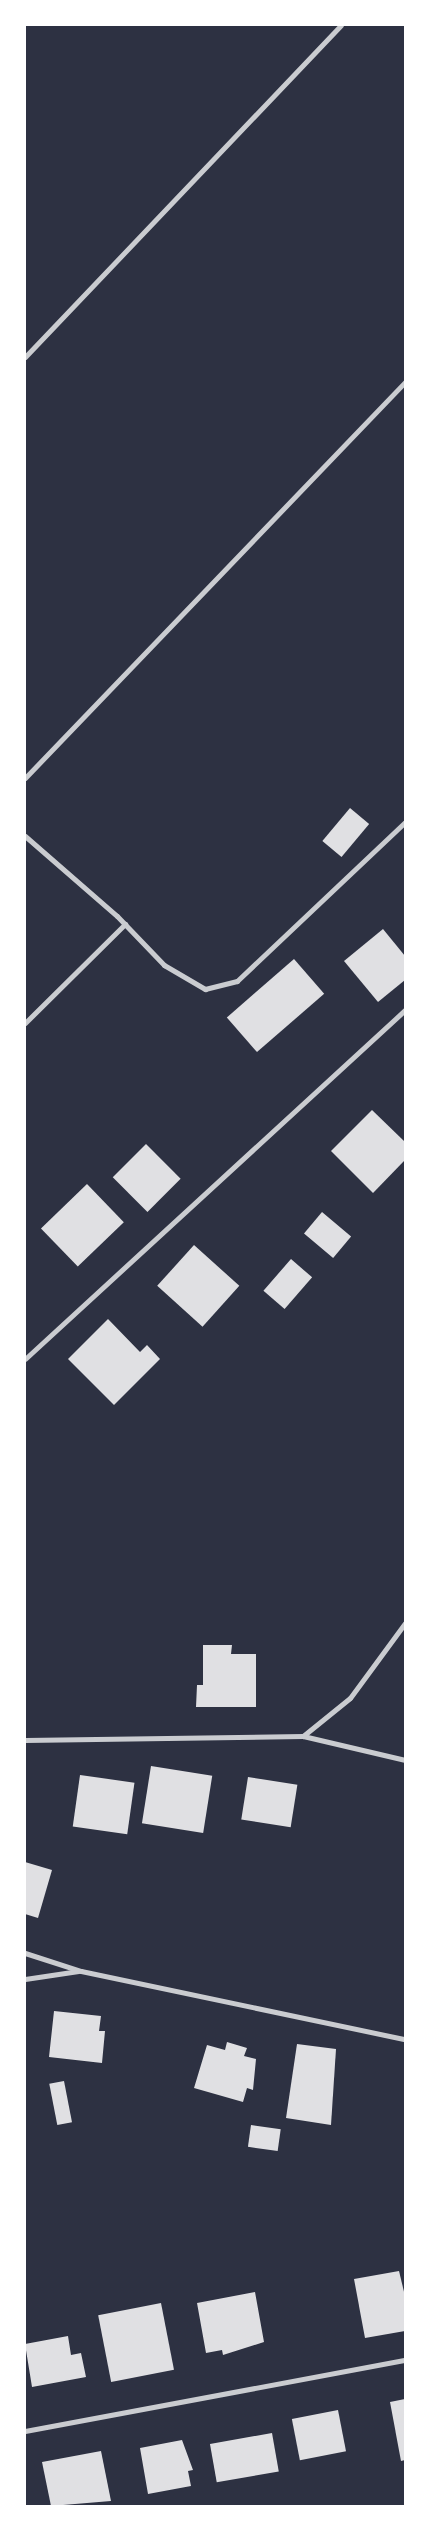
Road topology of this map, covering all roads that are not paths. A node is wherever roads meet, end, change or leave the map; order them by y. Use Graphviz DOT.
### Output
graph roads {
  1 [pos="341,25"];
  2 [pos="25,357"];
  3 [pos="405,382"];
  4 [pos="25,778"];
  5 [pos="405,822"];
  6 [pos="25,836"];
  7 [pos="124,924"];
  8 [pos="405,1010"];
  9 [pos="25,1023"];
  10 [pos="25,1360"];
  11 [pos="405,1623"];
  12 [pos="303,1736"];
  13 [pos="25,1740"];
  14 [pos="405,1760"];
  15 [pos="25,1953"];
  16 [pos="81,1971"];
  17 [pos="25,1978"];
  18 [pos="405,2039"];
  19 [pos="405,2360"];
  20 [pos="25,2431"];
  1 -- 2 [label="street"];
  3 -- 4 [label="street"];
  5 -- 7 [label="street"];
  6 -- 7 [label="street"];
  7 -- 9 [label="street"];
  8 -- 10 [label="street"];
  11 -- 12 [label="street"];
  12 -- 13 [label="street"];
  12 -- 14 [label="street"];
  15 -- 16 [label="street"];
  16 -- 17 [label="street"];
  16 -- 18 [label="street"];
  19 -- 20 [label="street"];
}
